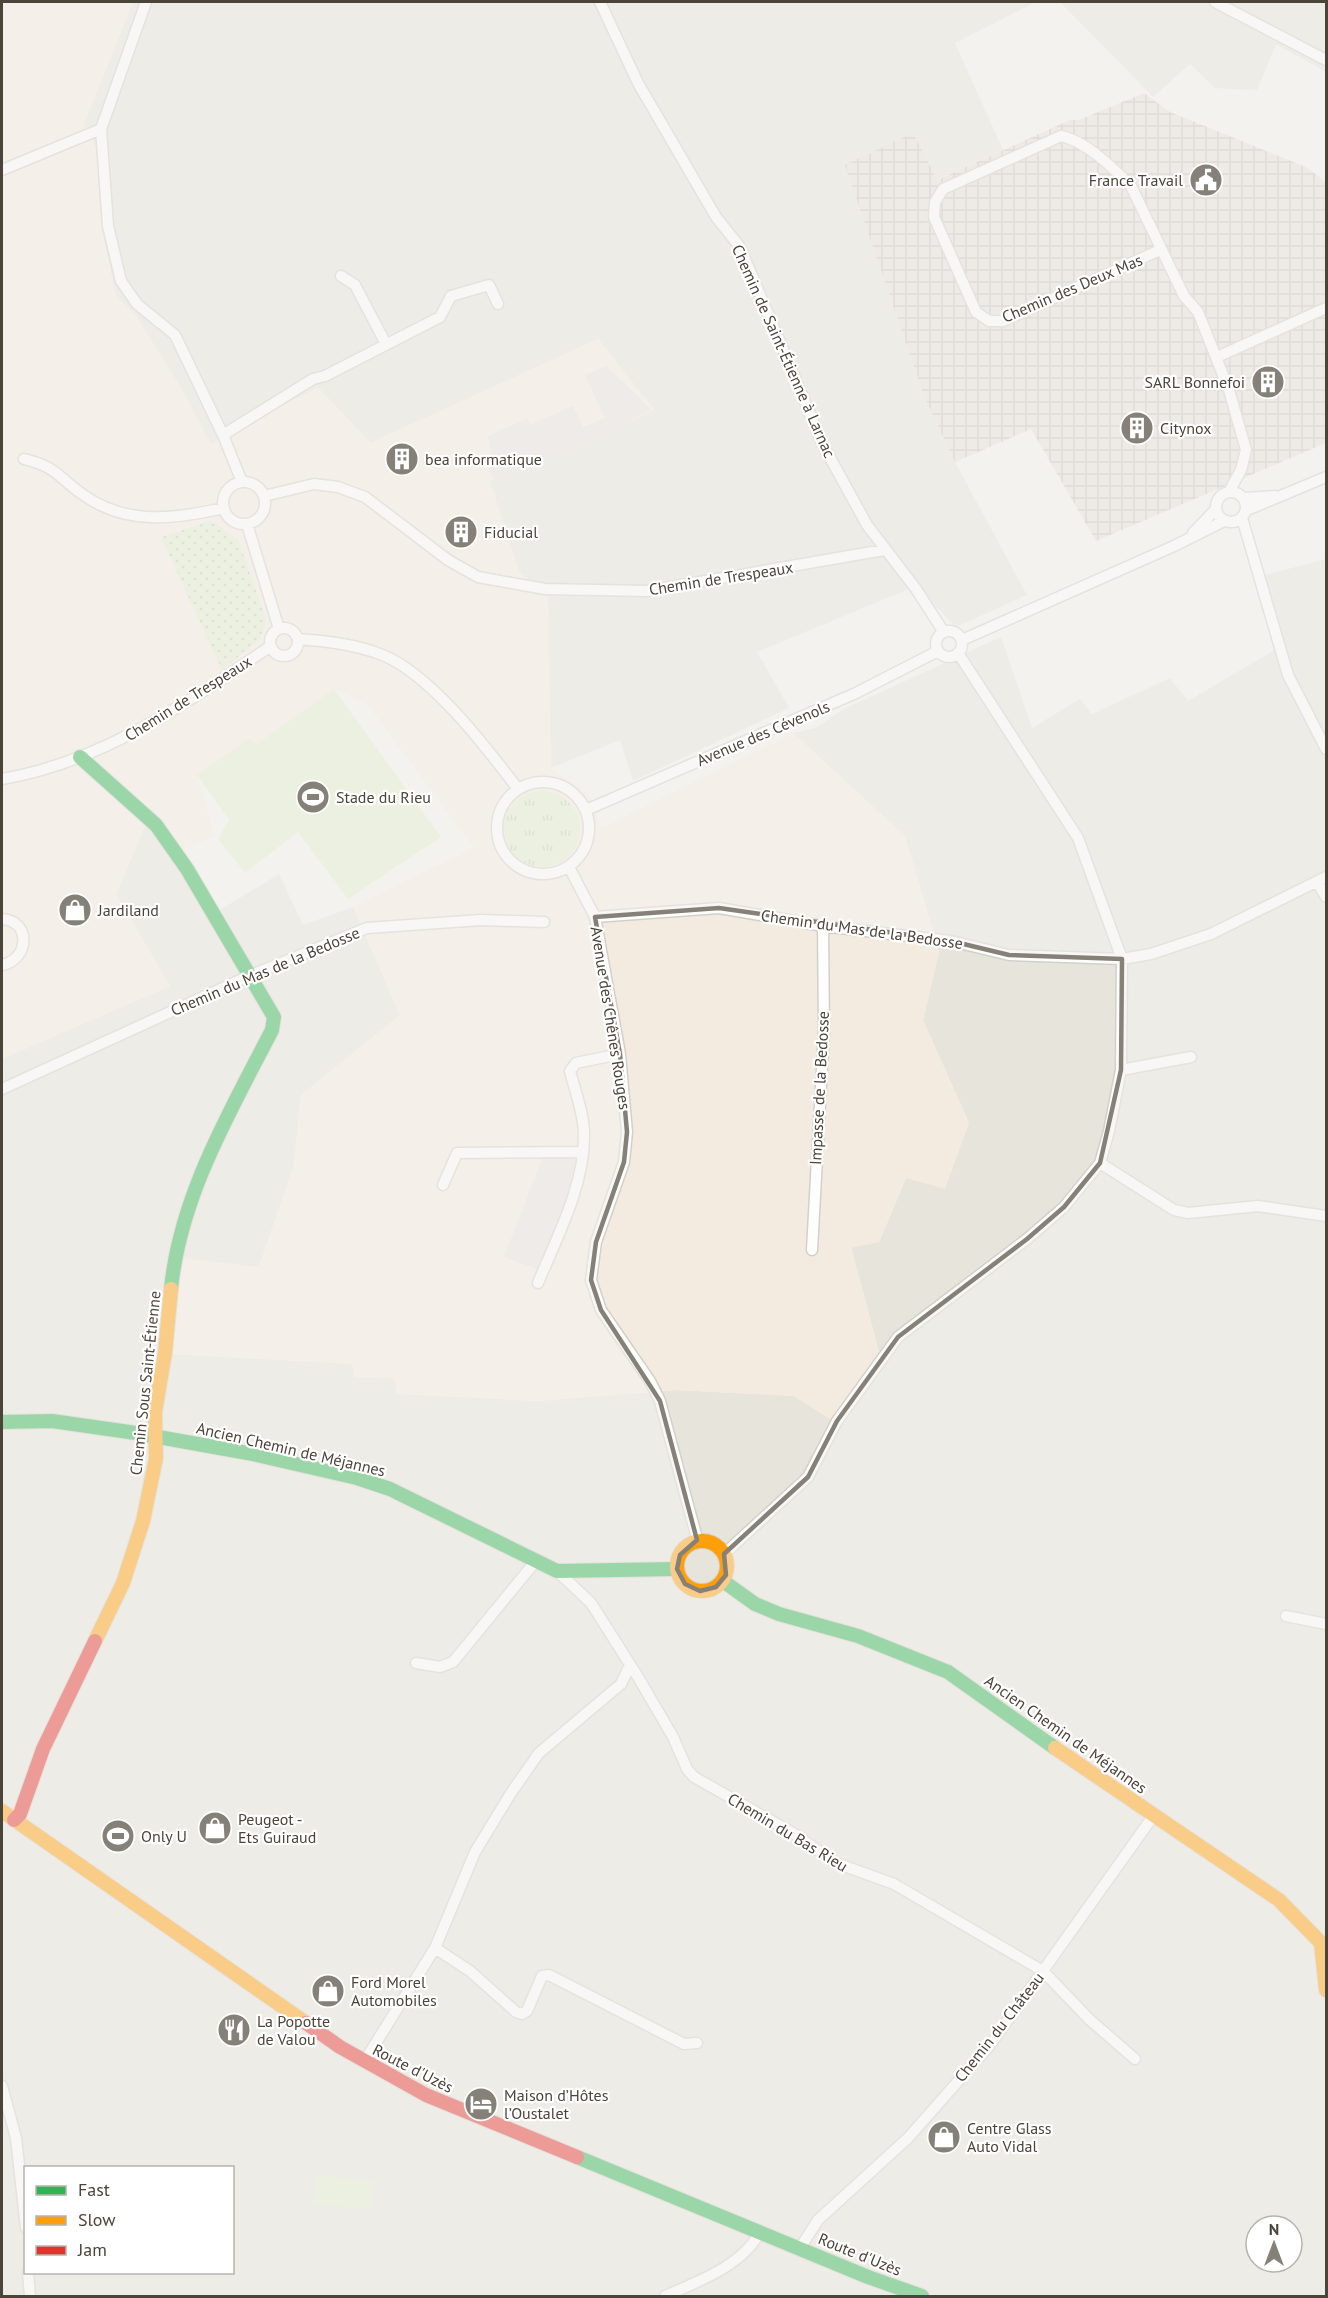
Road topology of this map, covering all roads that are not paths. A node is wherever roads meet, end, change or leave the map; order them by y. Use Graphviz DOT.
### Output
graph roads {
  1 [pos="146,2"];
  2 [pos="600,2"];
  3 [pos="1215,2"];
  4 [pos="1326,60"];
  5 [pos="101,129"];
  6 [pos="2,170"];
  7 [pos="1160,250"];
  8 [pos="341,276"];
  9 [pos="498,304"];
  10 [pos="1326,308"];
  11 [pos="386,344"];
  12 [pos="1217,357"];
  13 [pos="223,435"];
  14 [pos="24,459"];
  15 [pos="1326,477"];
  16 [pos="242,482"];
  17 [pos="1237,494"];
  18 [pos="1290,494"];
  19 [pos="264,496"];
  20 [pos="224,508"];
  21 [pos="1216,509"];
  22 [pos="1244,514"];
  23 [pos="1224,521"];
  24 [pos="247,524"];
  25 [pos="1190,537"];
  26 [pos="884,550"];
  27 [pos="279,629"];
  28 [pos="943,631"];
  29 [pos="298,639"];
  30 [pos="962,640"];
  31 [pos="271,646"];
  32 [pos="938,651"];
  33 [pos="958,653"];
  34 [pos="1326,749"];
  35 [pos="80,757"];
  36 [pos="2,779"];
  37 [pos="518,789"];
  38 [pos="586,810"];
  39 [pos="569,867"];
  40 [pos="1322,880"];
  41 [pos="1326,897"];
  42 [pos="595,917"];
  43 [pos="2,919"];
  44 [pos="544,922"];
  45 [pos="823,926"];
  46 [pos="1122,959"];
  47 [pos="2,965"];
  48 [pos="249,976"];
  49 [pos="620,1054"];
  50 [pos="1191,1057"];
  51 [pos="1121,1070"];
  52 [pos="2,1089"];
  53 [pos="583,1152"];
  54 [pos="1100,1163"];
  55 [pos="443,1185"];
  56 [pos="1326,1216"];
  57 [pos="812,1250"];
  58 [pos="538,1283"];
  59 [pos="2,1422"];
  60 [pos="155,1437"];
  61 [pos="698,1542"];
  62 [pos="724,1554"];
  63 [pos="535,1562"];
  64 [pos="677,1569"];
  65 [pos="557,1571"];
  66 [pos="723,1581"];
  67 [pos="591,1603"];
  68 [pos="1286,1616"];
  69 [pos="1326,1624"];
  70 [pos="416,1662"];
  71 [pos="630,1665"];
  72 [pos="2,1811"];
  73 [pos="1154,1815"];
  74 [pos="14,1820"];
  75 [pos="1324,1941"];
  76 [pos="435,1948"];
  77 [pos="1043,1971"];
  78 [pos="1326,1990"];
  79 [pos="697,2043"];
  80 [pos="1135,2059"];
  81 [pos="364,2062"];
  82 [pos="2,2086"];
  83 [pos="24,2210"];
  84 [pos="760,2232"];
  85 [pos="800,2248"];
  86 [pos="28,2274"];
  87 [pos="30,2296"];
  88 [pos="665,2296"];
  89 [pos="922,2296"];
  1 -- 5 [label="street"];
  2 -- 26 [label="street, Chemin de Saint-Étienne à Larnac"];
  3 -- 4 [label="street"];
  5 -- 6 [label="street"];
  5 -- 13 [label="street"];
  7 -- 7 [label="street, Chemin des Deux Mas"];
  7 -- 12 [label="street, Chemin des Deux Mas"];
  8 -- 11 [label="street"];
  9 -- 11 [label="street"];
  10 -- 12 [label="street"];
  11 -- 13 [label="street"];
  12 -- 17 [label="street, Chemin des Deux Mas"];
  13 -- 16 [label="street"];
  14 -- 20 [label="street"];
  15 -- 18 [label="street"];
  16 -- 19 [label="street"];
  16 -- 20 [label="street"];
  17 -- 18 [label="street"];
  17 -- 21 [label="street"];
  17 -- 22 [label="street"];
  18 -- 22 [label="street"];
  19 -- 24 [label="street"];
  19 -- 26 [label="street, Chemin de Trespeaux"];
  20 -- 24 [label="street"];
  21 -- 23 [label="street"];
  21 -- 25 [label="street"];
  22 -- 23 [label="street"];
  22 -- 34 [label="street"];
  23 -- 25 [label="street"];
  24 -- 27 [label="street"];
  25 -- 30 [label="street"];
  26 -- 28 [label="street, Chemin de Saint-Étienne à Larnac"];
  27 -- 29 [label="street"];
  27 -- 31 [label="street"];
  28 -- 30 [label="street"];
  28 -- 32 [label="street"];
  29 -- 31 [label="street"];
  29 -- 37 [label="street"];
  30 -- 33 [label="street"];
  31 -- 35 [label="street, Chemin de Trespeaux"];
  32 -- 33 [label="street"];
  32 -- 38 [label="street, Avenue des Cévenols"];
  33 -- 46 [label="street"];
  35 -- 36 [label="street, Chemin de Trespeaux"];
  35 -- 48 [label="street, Chemin Sous Saint-Étienne"];
  37 -- 38 [label="street"];
  37 -- 39 [label="street"];
  38 -- 39 [label="street"];
  39 -- 42 [label="street, Avenue des Chênes Rouges"];
  40 -- 41 [label="street"];
  40 -- 46 [label="street, Chemin du Mas de la Bedosse"];
  42 -- 45 [label="street, Chemin du Mas de la Bedosse"];
  42 -- 49 [label="street, Avenue des Chênes Rouges"];
  43 -- 47 [label="street"];
  44 -- 48 [label="street, Chemin du Mas de la Bedosse"];
  45 -- 46 [label="street, Chemin du Mas de la Bedosse"];
  45 -- 57 [label="street, Impasse de la Bedosse"];
  46 -- 51 [label="street"];
  48 -- 52 [label="street, Chemin du Mas de la Bedosse"];
  48 -- 60 [label="street, Chemin Sous Saint-Étienne"];
  49 -- 53 [label="street"];
  49 -- 61 [label="street, Avenue des Chênes Rouges"];
  50 -- 51 [label="street"];
  51 -- 54 [label="street"];
  53 -- 55 [label="street"];
  53 -- 58 [label="street"];
  54 -- 56 [label="street"];
  54 -- 62 [label="street"];
  59 -- 60 [label="street, Ancien Chemin de Méjannes"];
  60 -- 63 [label="street, Ancien Chemin de Méjannes"];
  60 -- 74 [label="street, Chemin Sous Saint-Étienne"];
  61 -- 62 [label="street"];
  61 -- 64 [label="street"];
  62 -- 66 [label="street"];
  63 -- 65 [label="street, Ancien Chemin de Méjannes"];
  63 -- 70 [label="street"];
  64 -- 65 [label="street, Ancien Chemin de Méjannes"];
  64 -- 66 [label="street"];
  65 -- 67 [label="street, Ancien Chemin de Méjannes"];
  66 -- 73 [label="street, Ancien Chemin de Méjannes"];
  67 -- 71 [label="street, Chemin du Bas Rieu"];
  68 -- 69 [label="street"];
  71 -- 76 [label="street"];
  71 -- 77 [label="street, Chemin du Bas Rieu"];
  72 -- 74 [label="street, Route d'Uzès"];
  73 -- 75 [label="street, Ancien Chemin de Méjannes"];
  73 -- 77 [label="street, Chemin du Château"];
  74 -- 81 [label="street, Route d'Uzès"];
  75 -- 78 [label="street, Ancien Chemin de Méjannes"];
  76 -- 79 [label="street"];
  76 -- 81 [label="street"];
  77 -- 80 [label="street, Chemin du Bas Rieu"];
  77 -- 85 [label="street, Chemin du Château"];
  81 -- 84 [label="street, Route d'Uzès"];
  82 -- 83 [label="street"];
  84 -- 85 [label="street, Route d'Uzès"];
  84 -- 88 [label="street"];
  85 -- 89 [label="street, Route d'Uzès"];
  86 -- 87 [label="street"];
}
